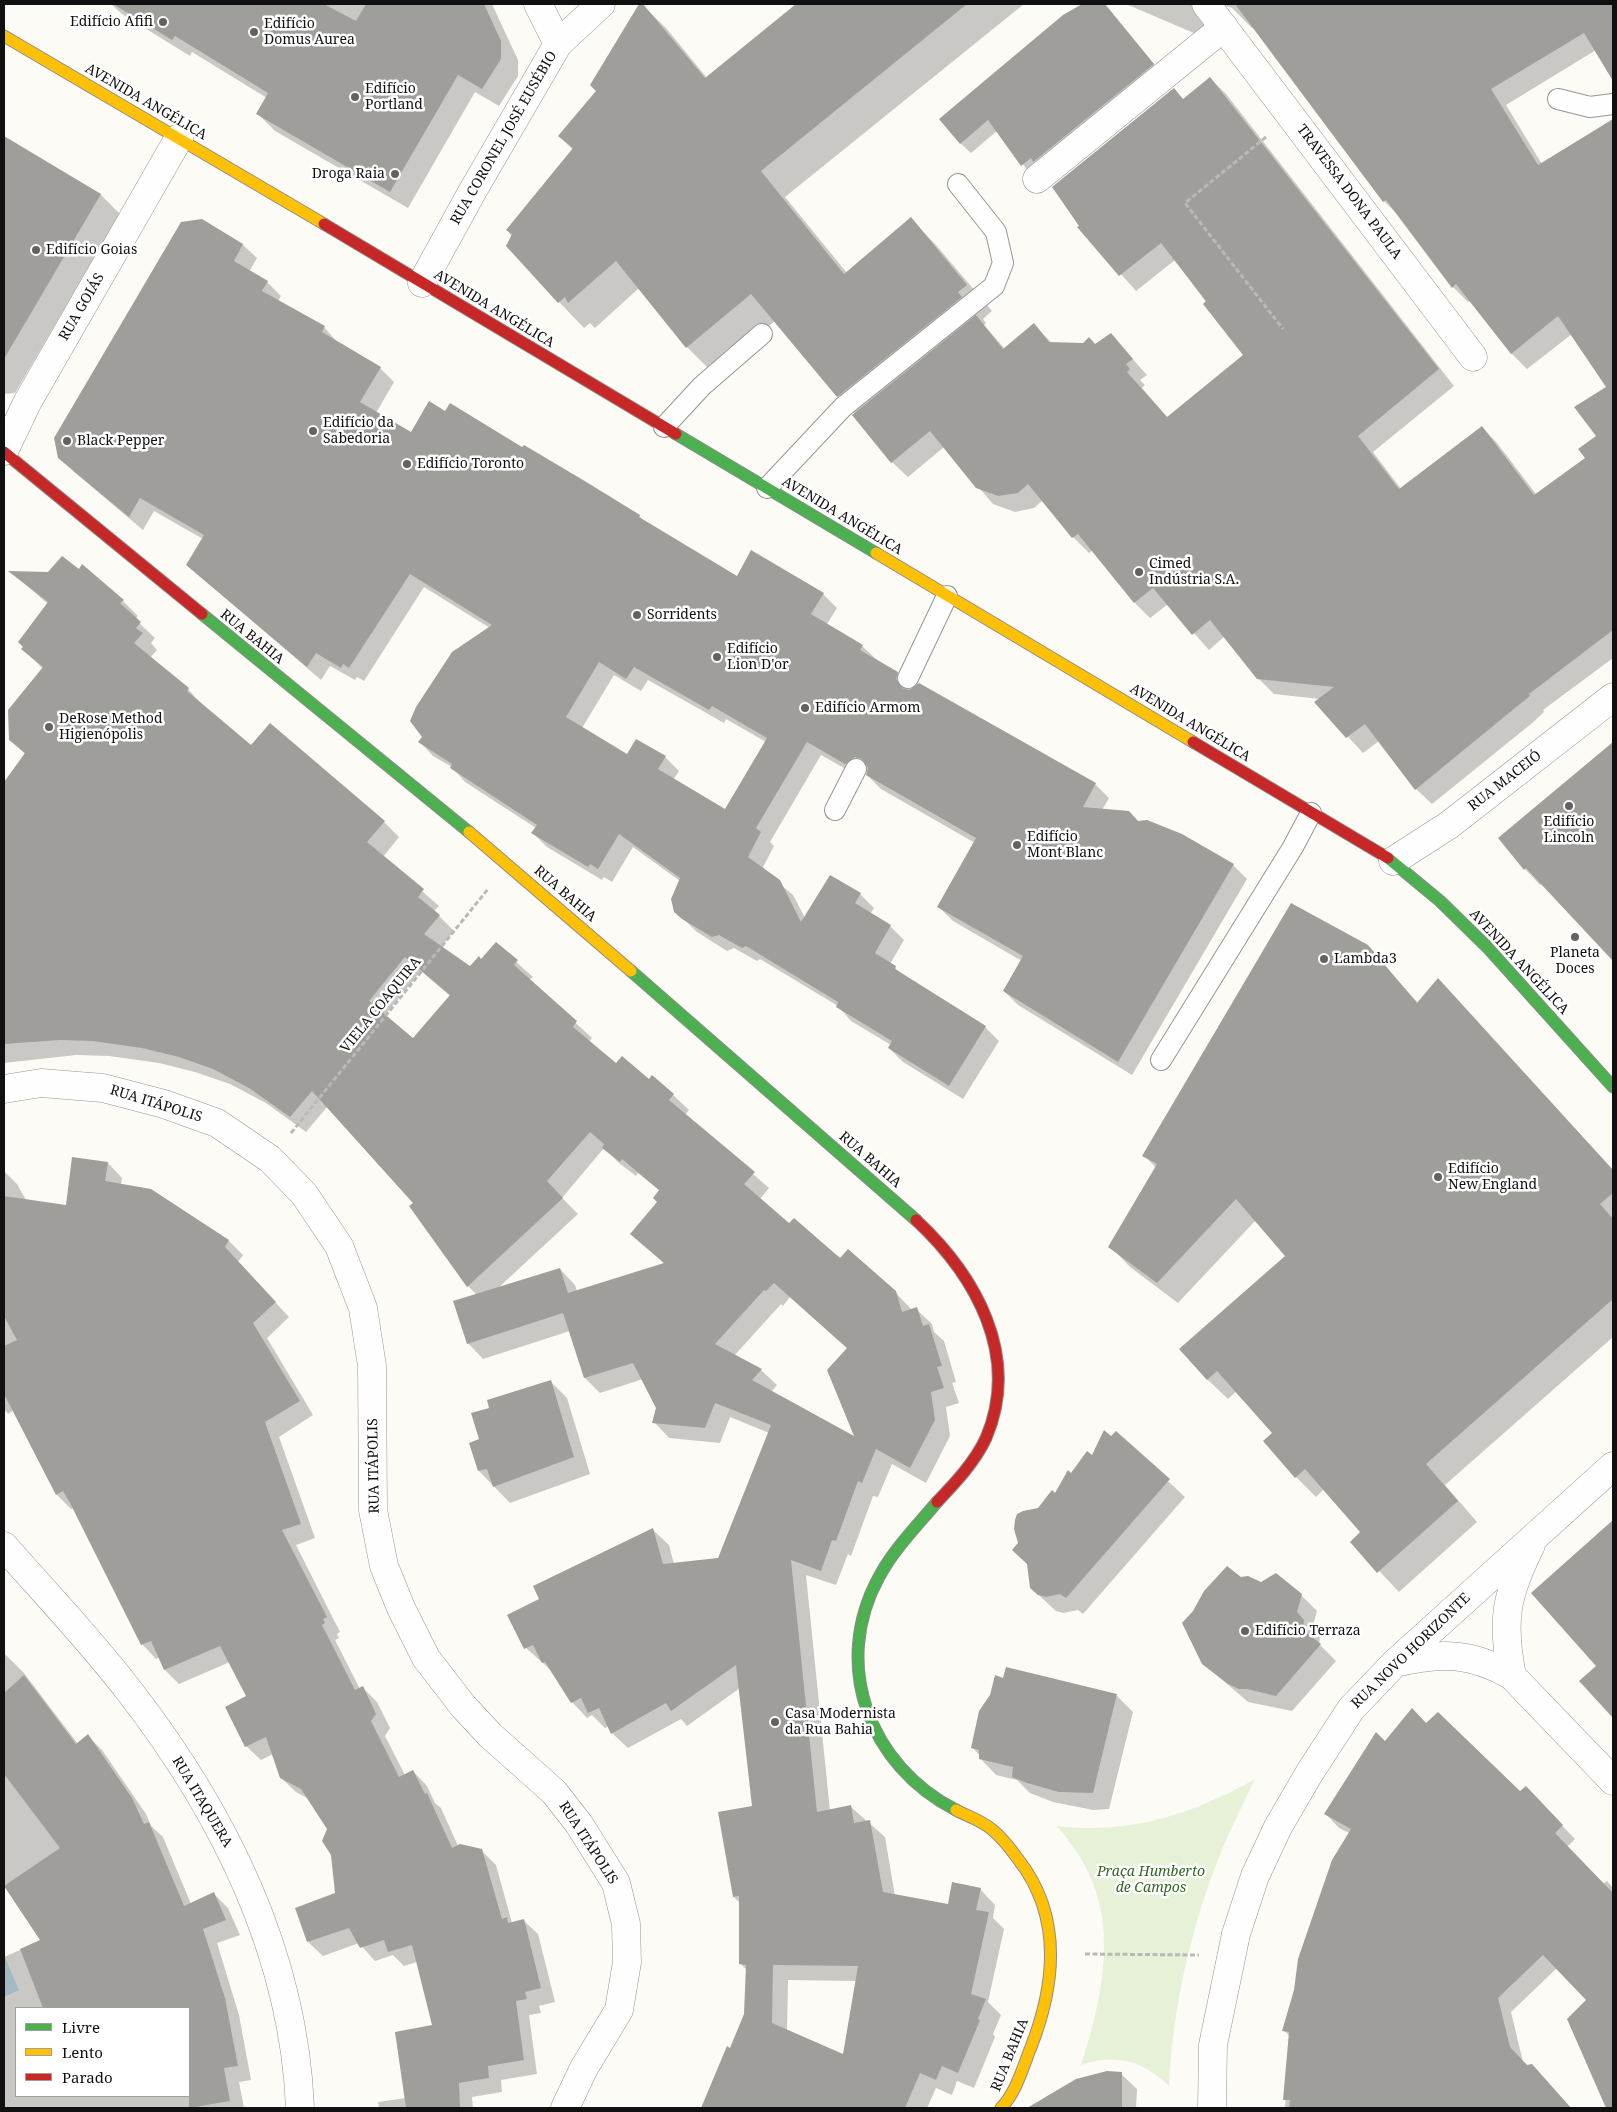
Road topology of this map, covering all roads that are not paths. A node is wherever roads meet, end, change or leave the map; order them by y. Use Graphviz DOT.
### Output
graph roads {
  1 [pos="538,4"];
  2 [pos="601,4"];
  3 [pos="1206,4"];
  4 [pos="1224,27"];
  5 [pos="4,36"];
  6 [pos="558,44"];
  7 [pos="1558,99"];
  8 [pos="1613,104"];
  9 [pos="179,138"];
  10 [pos="1037,179"];
  11 [pos="958,184"];
  12 [pos="422,283"];
  13 [pos="762,334"];
  14 [pos="1473,357"];
  15 [pos="664,427"];
  16 [pos="4,452"];
  17 [pos="766,488"];
  18 [pos="947,596"];
  19 [pos="908,678"];
  20 [pos="1613,697"];
  21 [pos="856,770"];
  22 [pos="834,810"];
  23 [pos="1311,813"];
  24 [pos="1393,861"];
  25 [pos="1161,1060"];
  26 [pos="1613,1087"];
  27 [pos="4,1089"];
  28 [pos="1613,1466"];
  29 [pos="1537,1532"];
  30 [pos="4,1546"];
  31 [pos="1395,1663"];
  32 [pos="1512,1676"];
  33 [pos="1613,1780"];
  34 [pos="300,2108"];
  35 [pos="565,2108"];
  36 [pos="1001,2108"];
  37 [pos="1212,2108"];
  1 -- 6 [label="street"];
  2 -- 6 [label="street, RUA CORONEL JOSÉ EUSÉBIO"];
  3 -- 4 [label="street, TRAVESSA DONA PAULA"];
  4 -- 10 [label="street"];
  4 -- 14 [label="street, TRAVESSA DONA PAULA"];
  5 -- 9 [label="street, AVENIDA ANGÉLICA"];
  6 -- 12 [label="street, RUA CORONEL JOSÉ EUSÉBIO"];
  7 -- 8 [label="lane"];
  9 -- 12 [label="street, AVENIDA ANGÉLICA"];
  9 -- 16 [label="street, RUA GOIÁS"];
  11 -- 17 [label="lane"];
  12 -- 15 [label="street, AVENIDA ANGÉLICA"];
  13 -- 15 [label="lane"];
  15 -- 17 [label="street, AVENIDA ANGÉLICA"];
  16 -- 36 [label="street, RUA BAHIA"];
  17 -- 18 [label="street, AVENIDA ANGÉLICA"];
  18 -- 19 [label="lane"];
  18 -- 23 [label="street, AVENIDA ANGÉLICA"];
  20 -- 24 [label="street, RUA MACEIÓ"];
  21 -- 22 [label="lane"];
  23 -- 24 [label="street, AVENIDA ANGÉLICA"];
  23 -- 25 [label="lane"];
  24 -- 26 [label="street, AVENIDA ANGÉLICA"];
  27 -- 35 [label="street, RUA ITÁPOLIS"];
  28 -- 29 [label="street, RUA NOVO HORIZONTE"];
  29 -- 31 [label="street, RUA NOVO HORIZONTE"];
  29 -- 32 [label="street"];
  30 -- 34 [label="street, RUA ITAQUERA"];
  31 -- 32 [label="street"];
  31 -- 37 [label="street, RUA NOVO HORIZONTE"];
  32 -- 33 [label="street"];
}
